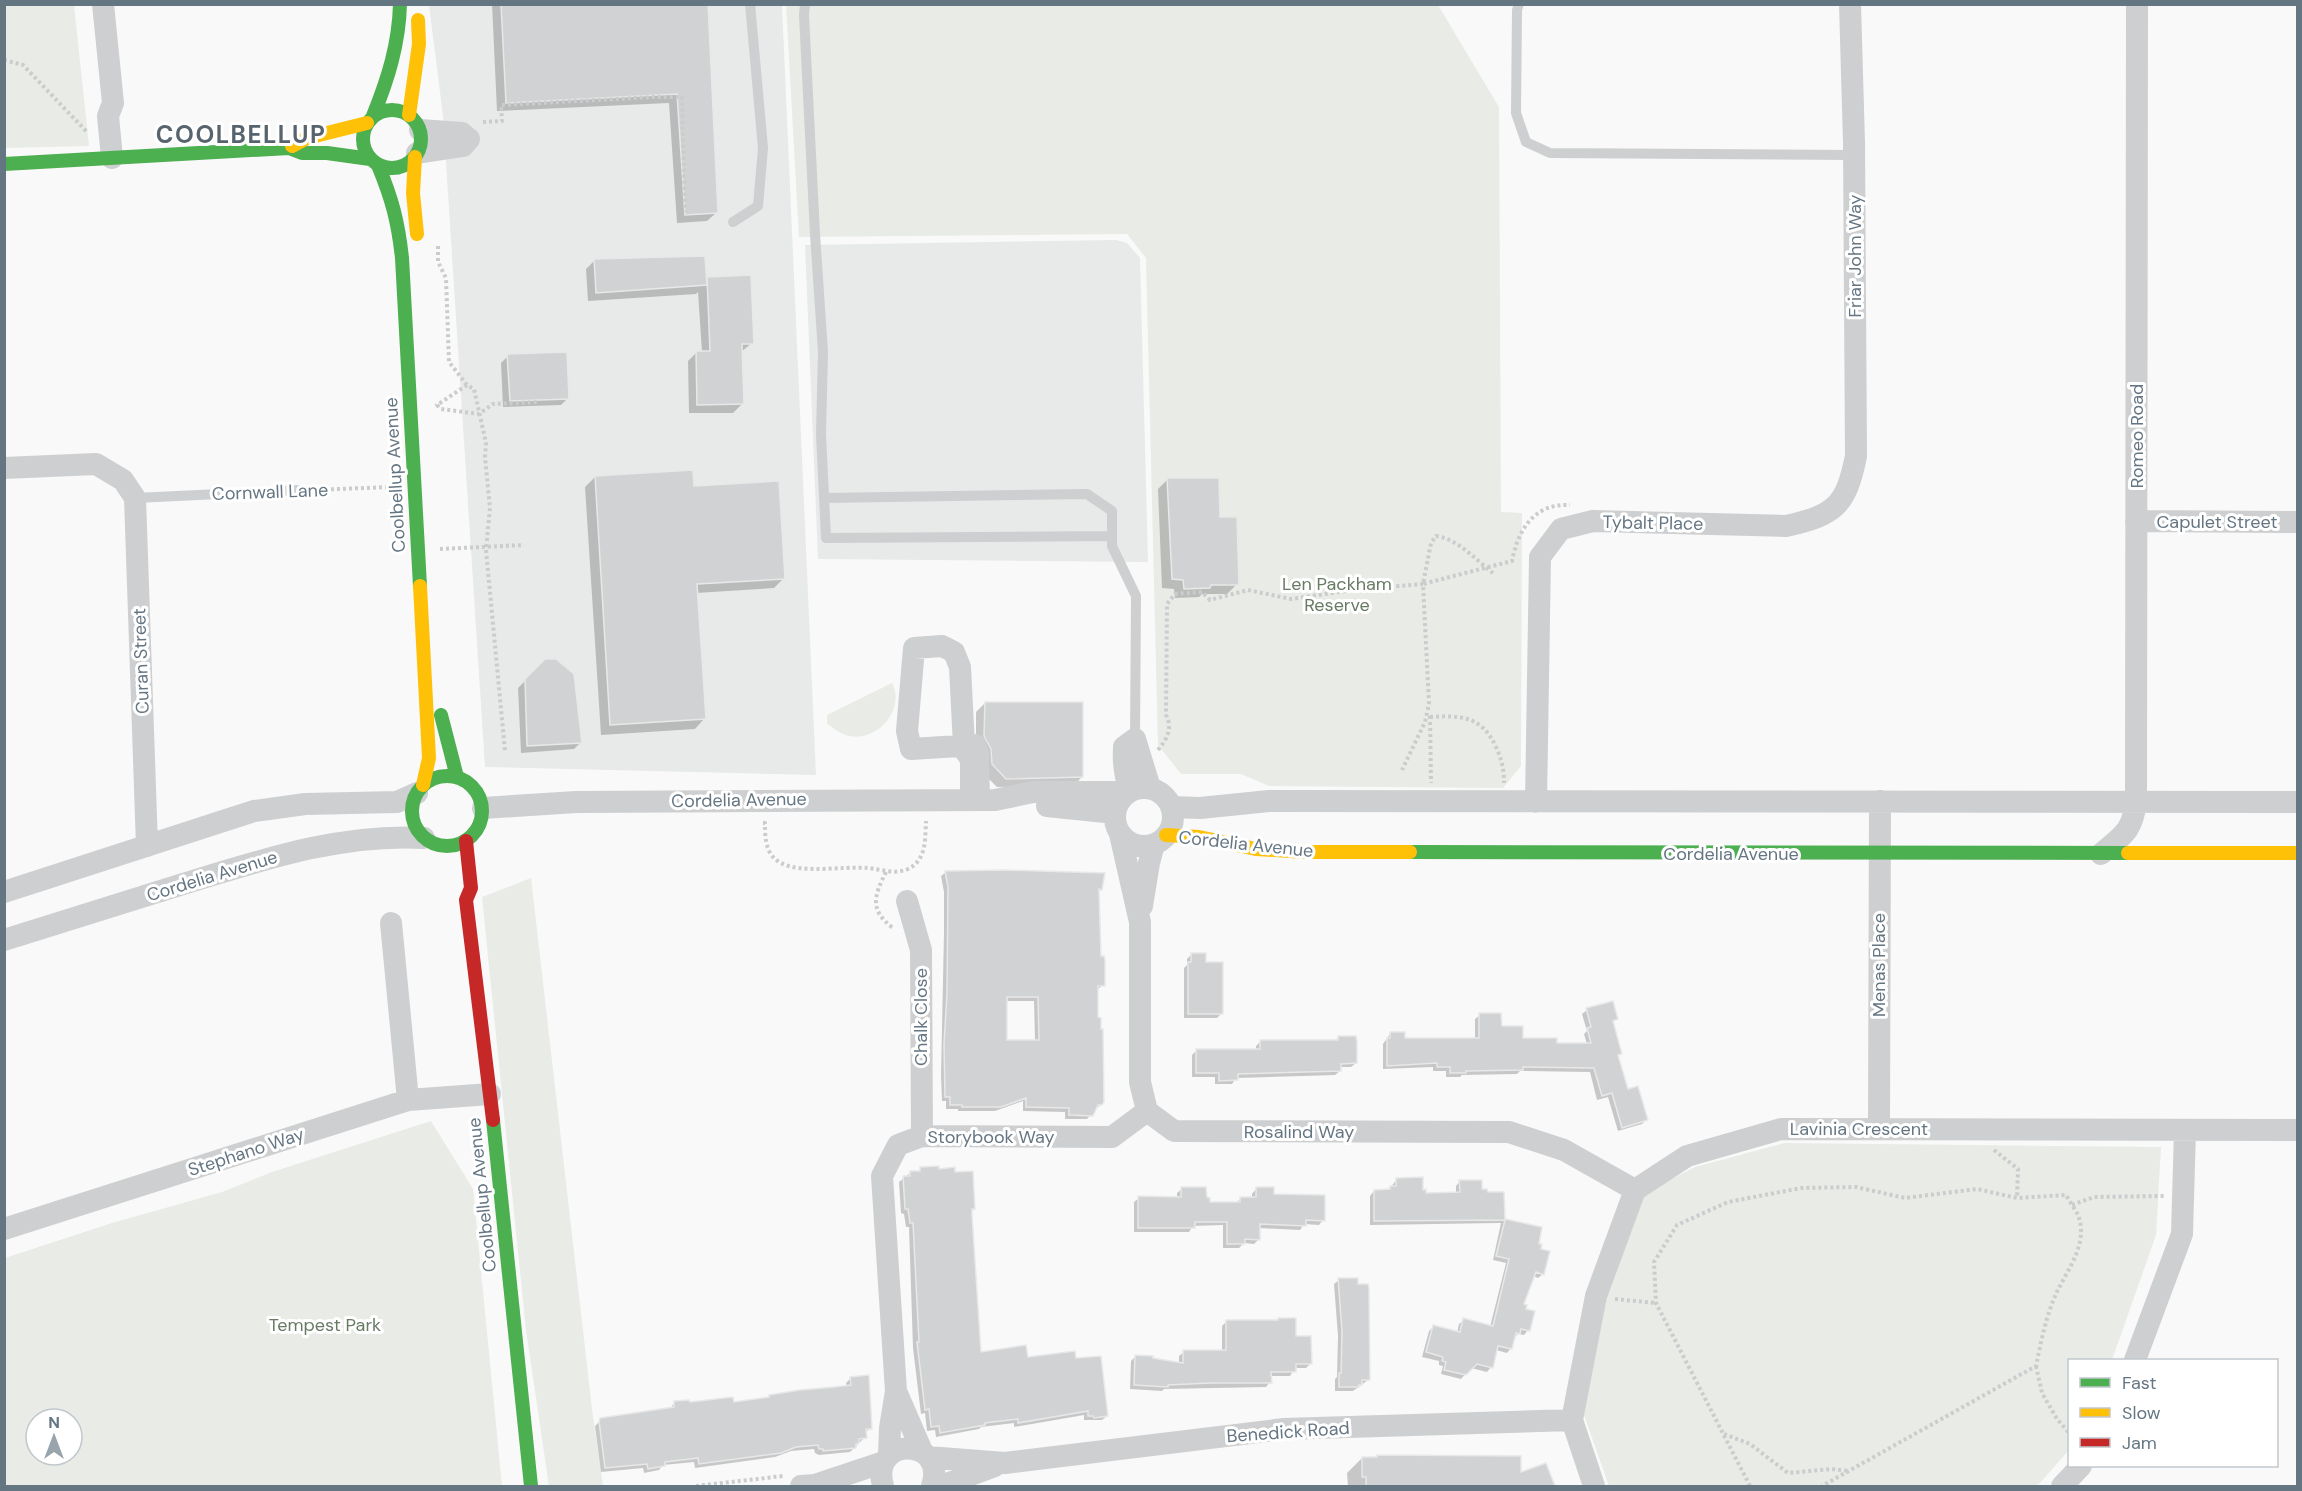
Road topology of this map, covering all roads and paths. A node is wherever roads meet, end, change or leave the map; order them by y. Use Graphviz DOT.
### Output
graph roads {
  1 [pos="103,4"];
  2 [pos="400,4"];
  3 [pos="418,4"];
  4 [pos="750,4"];
  5 [pos="805,4"];
  6 [pos="1518,4"];
  7 [pos="1850,4"];
  8 [pos="2137,4"];
  9 [pos="4,60"];
  10 [pos="370,119"];
  11 [pos="414,122"];
  12 [pos="483,122"];
  13 [pos="94,140"];
  14 [pos="289,148"];
  15 [pos="416,155"];
  16 [pos="1854,155"];
  17 [pos="119,157"];
  18 [pos="374,162"];
  19 [pos="4,164"];
  20 [pos="685,212"];
  21 [pos="734,222"];
  22 [pos="438,241"];
  23 [pos="417,244"];
  24 [pos="422,339"];
  25 [pos="406,340"];
  26 [pos="467,385"];
  27 [pos="539,402"];
  28 [pos="479,414"];
  29 [pos="4,468"];
  30 [pos="393,487"];
  31 [pos="129,489"];
  32 [pos="300,490"];
  33 [pos="824,498"];
  34 [pos="1840,504"];
  35 [pos="1574,505"];
  36 [pos="2136,521"];
  37 [pos="2298,522"];
  38 [pos="1112,536"];
  39 [pos="524,545"];
  40 [pos="487,547"];
  41 [pos="417,550"];
  42 [pos="1486,567"];
  43 [pos="1493,573"];
  44 [pos="1423,584"];
  45 [pos="441,701"];
  46 [pos="1430,704"];
  47 [pos="1430,717"];
  48 [pos="1135,739"];
  49 [pos="964,746"];
  50 [pos="505,751"];
  51 [pos="1155,754"];
  52 [pos="1402,770"];
  53 [pos="457,777"];
  54 [pos="420,789"];
  55 [pos="1136,790"];
  56 [pos="1431,790"];
  57 [pos="1504,790"];
  58 [pos="982,800"];
  59 [pos="1536,801"];
  60 [pos="1880,801"];
  61 [pos="2136,801"];
  62 [pos="2298,802"];
  63 [pos="1171,807"];
  64 [pos="483,808"];
  65 [pos="926,814"];
  66 [pos="756,823"];
  67 [pos="1118,823"];
  68 [pos="1160,840"];
  69 [pos="466,841"];
  70 [pos="147,846"];
  71 [pos="438,847"];
  72 [pos="2298,853"];
  73 [pos="1880,854"];
  74 [pos="2101,854"];
  75 [pos="454,889"];
  76 [pos="4,892"];
  77 [pos="466,900"];
  78 [pos="907,900"];
  79 [pos="1140,922"];
  80 [pos="392,923"];
  81 [pos="4,940"];
  82 [pos="490,1094"];
  83 [pos="408,1100"];
  84 [pos="1147,1111"];
  85 [pos="1879,1129"];
  86 [pos="1988,1130"];
  87 [pos="2185,1130"];
  88 [pos="2298,1130"];
  89 [pos="922,1136"];
  90 [pos="1635,1190"];
  91 [pos="2017,1198"];
  92 [pos="4,1229"];
  93 [pos="1596,1296"];
  94 [pos="1656,1304"];
  95 [pos="2135,1359"];
  96 [pos="2036,1366"];
  97 [pos="896,1390"];
  98 [pos="1572,1420"];
  99 [pos="2068,1432"];
  100 [pos="1723,1434"];
  101 [pos="925,1454"];
  102 [pos="887,1458"];
  103 [pos="1005,1462"];
  104 [pos="2080,1467"];
  105 [pos="1849,1471"];
  106 [pos="531,1486"];
  107 [pos="816,1486"];
  108 [pos="883,1486"];
  109 [pos="933,1486"];
  110 [pos="941,1486"];
  111 [pos="1594,1486"];
  112 [pos="1750,1486"];
  113 [pos="1822,1486"];
  114 [pos="2062,1486"];
  1 -- 17 [label="street"];
  2 -- 10 [label="street"];
  3 -- 11 [label="street"];
  4 -- 21 [label="lane"];
  5 -- 33 [label="lane"];
  6 -- 16 [label="lane"];
  7 -- 16 [label="street, Friar John Way"];
  8 -- 36 [label="street, Romeo Road"];
  9 -- 13 [label="path"];
  10 -- 11 [label="street"];
  10 -- 14 [label="street"];
  10 -- 18 [label="street"];
  11 -- 15 [label="street"];
  11 -- 15 [label="street"];
  12 -- 20 [label="path"];
  14 -- 17 [label="street"];
  14 -- 18 [label="street"];
  15 -- 18 [label="street"];
  15 -- 23 [label="street"];
  16 -- 34 [label="street, Friar John Way"];
  17 -- 19 [label="street"];
  18 -- 25 [label="street, Coolbellup Avenue"];
  22 -- 26 [label="path"];
  24 -- 25 [label="street"];
  25 -- 41 [label="street, Coolbellup Avenue"];
  26 -- 28 [label="path"];
  26 -- 28 [label="path"];
  27 -- 28 [label="path"];
  28 -- 40 [label="path"];
  29 -- 31 [label="street"];
  30 -- 32 [label="path, Cornwall Lane"];
  31 -- 32 [label="lane, Cornwall Lane"];
  31 -- 70 [label="street, Curan Street"];
  33 -- 38 [label="lane"];
  33 -- 38 [label="lane"];
  34 -- 59 [label="street, Tybalt Place"];
  35 -- 42 [label="path"];
  36 -- 37 [label="street, Capulet Street"];
  36 -- 61 [label="street, Romeo Road"];
  38 -- 48 [label="lane"];
  39 -- 40 [label="path"];
  40 -- 41 [label="path"];
  40 -- 50 [label="path"];
  41 -- 54 [label="street, Coolbellup Avenue"];
  42 -- 43 [label="path"];
  42 -- 44 [label="path"];
  42 -- 44 [label="path"];
  44 -- 46 [label="path"];
  44 -- 51 [label="path"];
  45 -- 53 [label="street"];
  46 -- 47 [label="path"];
  46 -- 52 [label="path"];
  47 -- 56 [label="path"];
  47 -- 57 [label="path"];
  48 -- 55 [label="street"];
  49 -- 49 [label="street"];
  49 -- 58 [label="street"];
  53 -- 54 [label="street"];
  53 -- 64 [label="street"];
  54 -- 70 [label="street"];
  54 -- 71 [label="street"];
  55 -- 58 [label="street"];
  55 -- 63 [label="street"];
  55 -- 67 [label="street"];
  58 -- 64 [label="street, Cordelia Avenue"];
  58 -- 67 [label="street"];
  59 -- 60 [label="street, Cordelia Avenue"];
  59 -- 63 [label="street, Cordelia Avenue"];
  60 -- 61 [label="street, Cordelia Avenue"];
  60 -- 73 [label="street, Menas Place"];
  61 -- 62 [label="street, Cordelia Avenue"];
  61 -- 74 [label="street, Romeo Road"];
  63 -- 68 [label="street"];
  64 -- 69 [label="street"];
  65 -- 66 [label="path"];
  67 -- 68 [label="street"];
  67 -- 79 [label="street"];
  68 -- 73 [label="street, Cordelia Avenue"];
  68 -- 79 [label="street"];
  69 -- 71 [label="street"];
  69 -- 77 [label="street, Coolbellup Avenue"];
  70 -- 76 [label="street"];
  71 -- 81 [label="street, Cordelia Avenue"];
  72 -- 74 [label="street, Cordelia Avenue"];
  73 -- 74 [label="street, Cordelia Avenue"];
  73 -- 85 [label="street, Menas Place"];
  75 -- 77 [label="street"];
  77 -- 82 [label="street, Coolbellup Avenue"];
  78 -- 89 [label="street, Chalk Close"];
  79 -- 84 [label="street"];
  80 -- 83 [label="street"];
  82 -- 83 [label="street, Stephano Way"];
  82 -- 106 [label="street, Coolbellup Avenue"];
  83 -- 92 [label="street, Stephano Way"];
  84 -- 89 [label="street, Storybook Way"];
  84 -- 90 [label="street, Rosalind Way"];
  85 -- 86 [label="street, Lavinia Crescent"];
  85 -- 90 [label="street, Lavinia Crescent"];
  86 -- 87 [label="street, Lavinia Crescent"];
  86 -- 91 [label="path"];
  87 -- 88 [label="street, Lavinia Crescent"];
  87 -- 95 [label="street"];
  89 -- 97 [label="street, Storybook Way"];
  90 -- 93 [label="street"];
  91 -- 94 [label="path"];
  91 -- 96 [label="path"];
  93 -- 94 [label="path"];
  93 -- 98 [label="street"];
  94 -- 100 [label="path"];
  96 -- 99 [label="path"];
  96 -- 105 [label="path"];
  97 -- 101 [label="street"];
  97 -- 102 [label="street"];
  98 -- 103 [label="street, Benedick Road"];
  98 -- 111 [label="street"];
  100 -- 105 [label="path"];
  100 -- 112 [label="path"];
  101 -- 102 [label="street"];
  101 -- 103 [label="street"];
  101 -- 109 [label="street"];
  102 -- 107 [label="street"];
  102 -- 108 [label="street"];
  103 -- 110 [label="street"];
  104 -- 114 [label="street"];
  105 -- 113 [label="path"];
}
